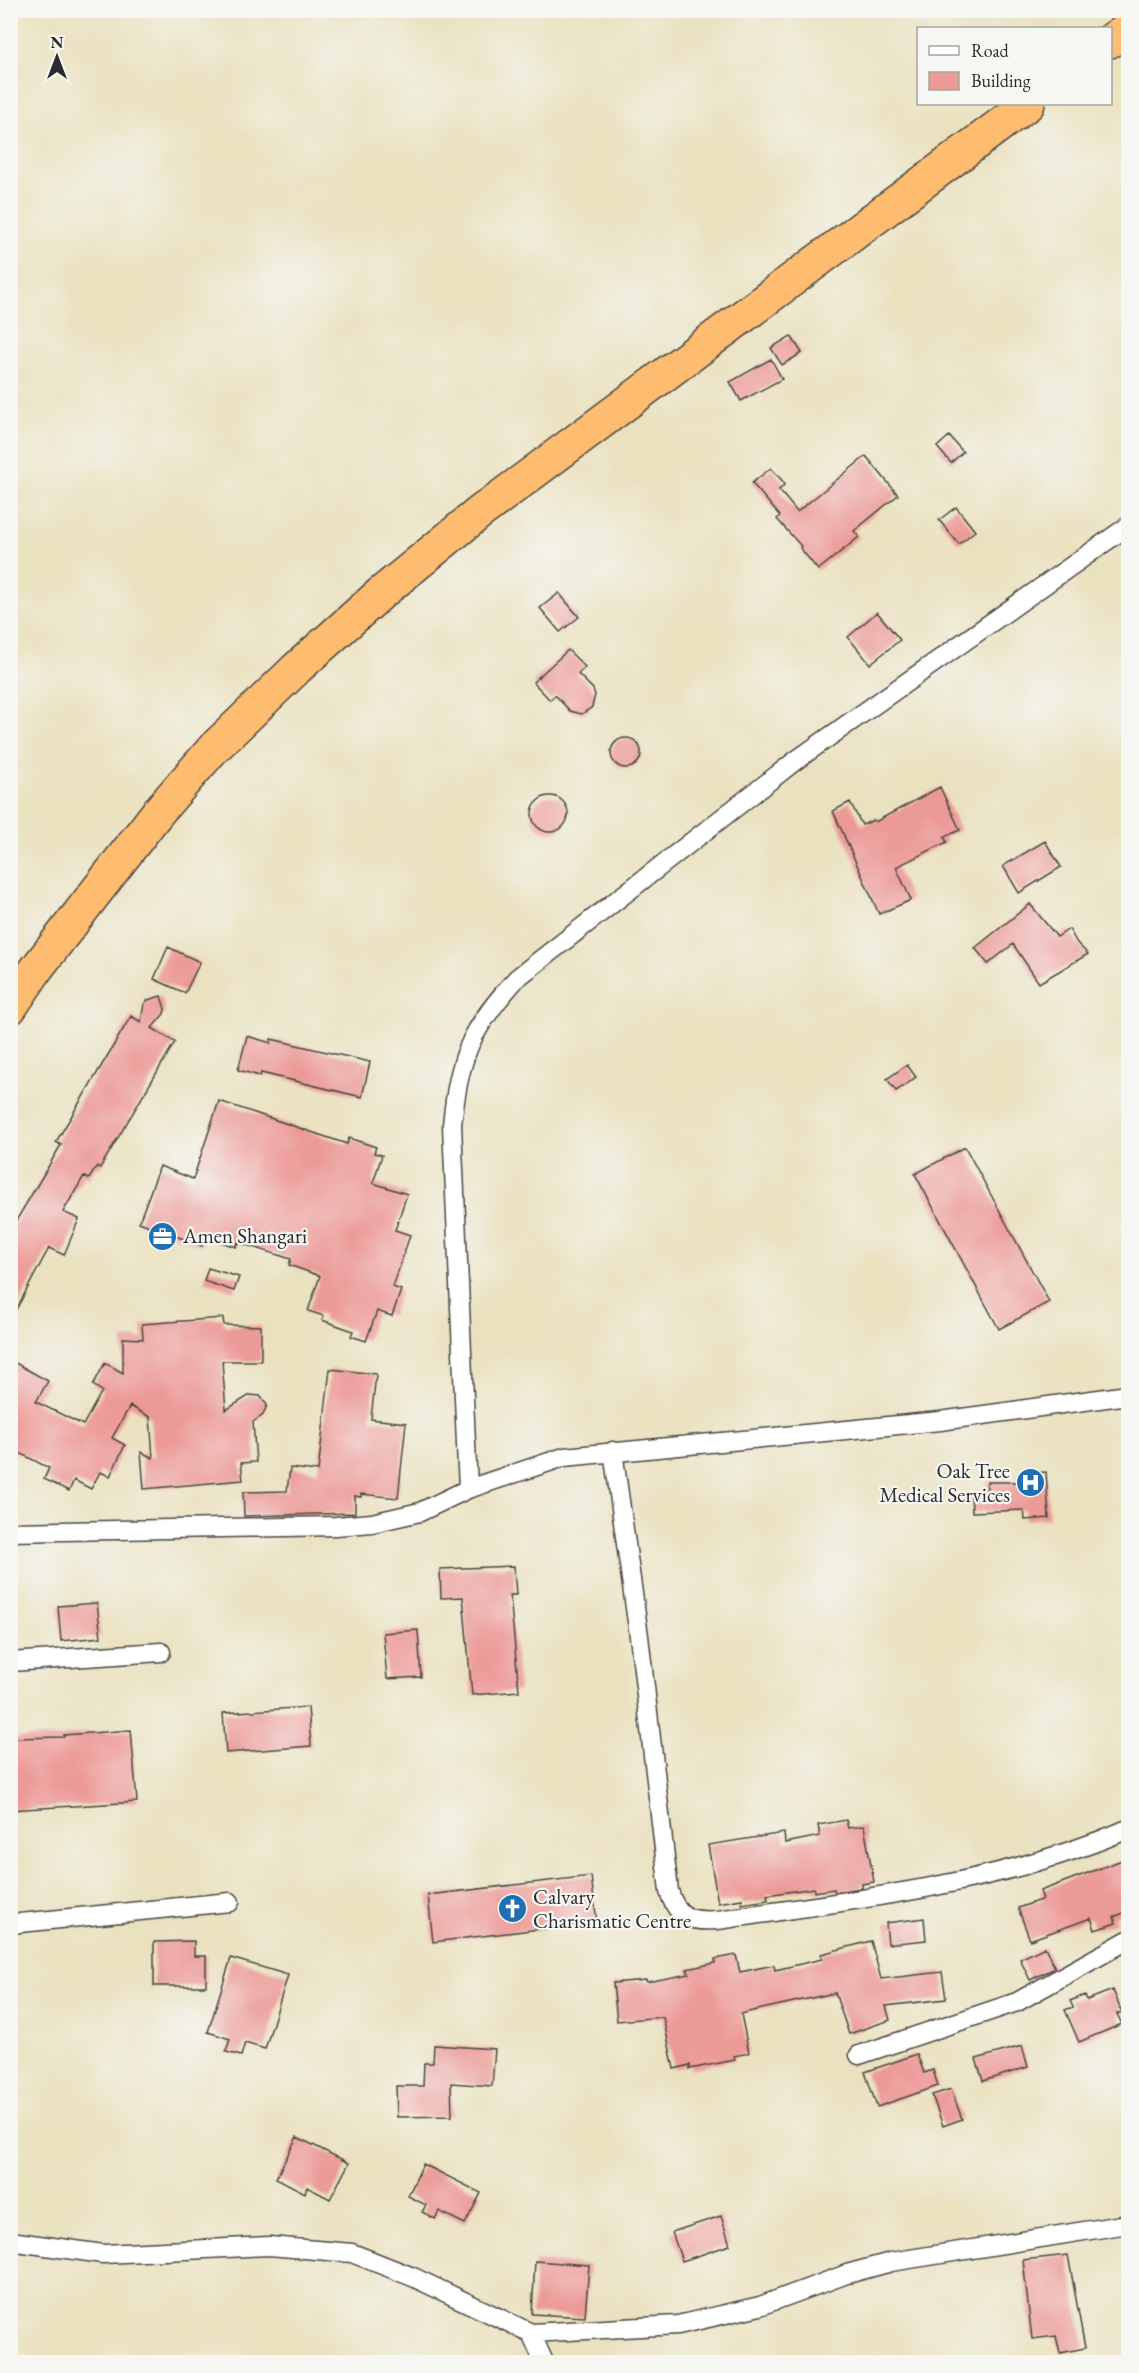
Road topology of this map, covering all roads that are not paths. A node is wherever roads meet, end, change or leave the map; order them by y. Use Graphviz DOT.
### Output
graph roads {
  1 [pos="1128,28"];
  2 [pos="1112,40"];
  3 [pos="1027,105"];
  4 [pos="1128,526"];
  5 [pos="10,1008"];
  6 [pos="1128,1395"];
  7 [pos="613,1451"];
  8 [pos="468,1489"];
  9 [pos="10,1532"];
  10 [pos="161,1652"];
  11 [pos="10,1662"];
  12 [pos="1128,1829"];
  13 [pos="230,1902"];
  14 [pos="10,1924"];
  15 [pos="1128,1940"];
  16 [pos="859,2055"];
  17 [pos="1128,2224"];
  18 [pos="10,2241"];
  19 [pos="531,2333"];
  20 [pos="544,2362"];
  1 -- 2 [label="highway"];
  3 -- 5 [label="highway"];
  4 -- 8 [label="street"];
  6 -- 7 [label="street"];
  7 -- 8 [label="street"];
  7 -- 12 [label="street"];
  8 -- 9 [label="street"];
  10 -- 11 [label="street"];
  13 -- 14 [label="street"];
  15 -- 16 [label="street"];
  17 -- 19 [label="street"];
  18 -- 19 [label="street"];
  19 -- 20 [label="street"];
}
